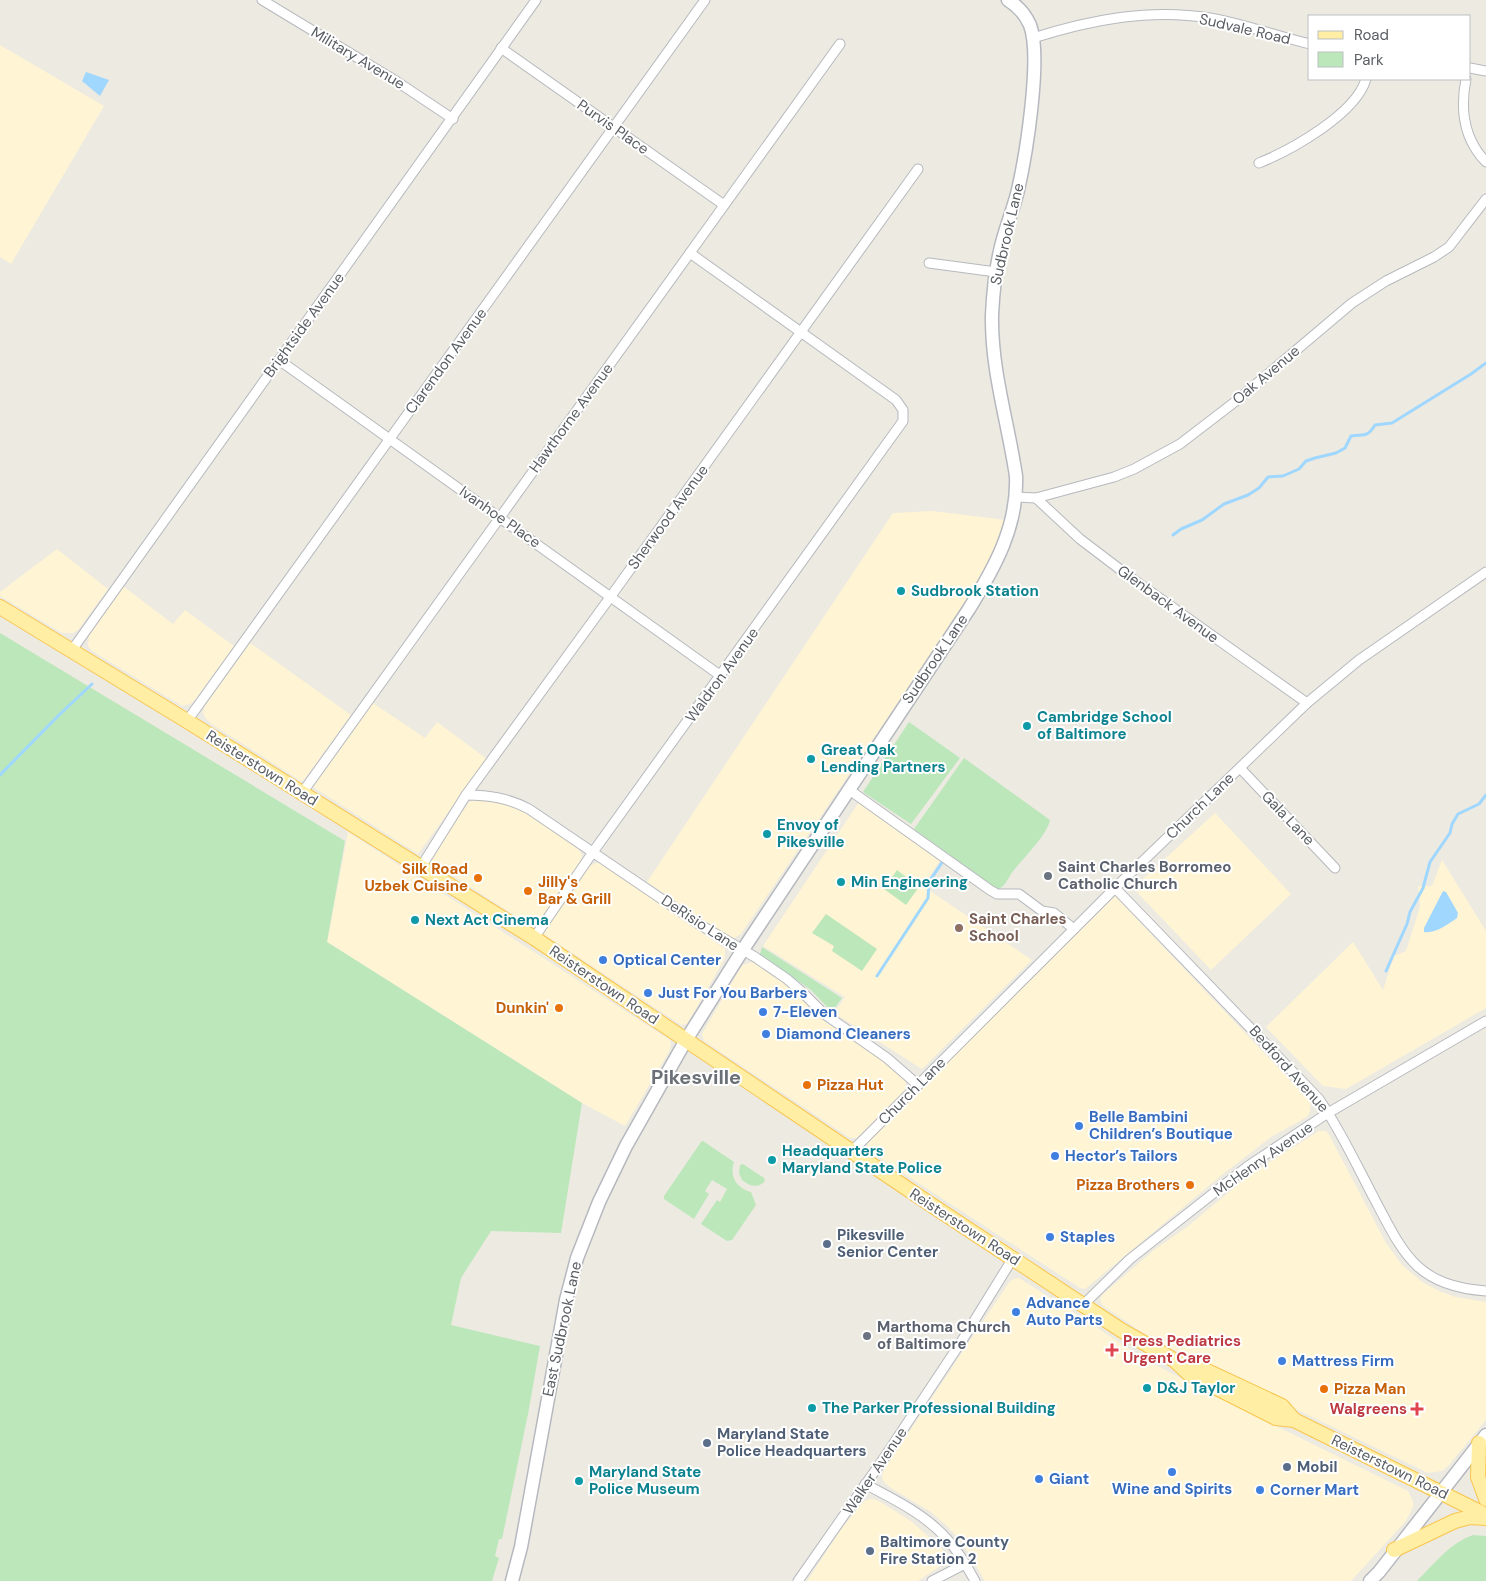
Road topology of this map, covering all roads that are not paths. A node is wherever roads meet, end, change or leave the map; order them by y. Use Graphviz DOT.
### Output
graph roads {
  1 [pos="262,0"];
  2 [pos="536,0"];
  3 [pos="705,0"];
  4 [pos="1008,0"];
  5 [pos="1033,38"];
  6 [pos="1308,43"];
  7 [pos="840,44"];
  8 [pos="501,48"];
  9 [pos="1471,68"];
  10 [pos="1486,71"];
  11 [pos="1366,80"];
  12 [pos="1466,80"];
  13 [pos="453,119"];
  14 [pos="614,128"];
  15 [pos="1486,162"];
  16 [pos="1259,163"];
  17 [pos="918,169"];
  18 [pos="1486,199"];
  19 [pos="724,206"];
  20 [pos="690,254"];
  21 [pos="929,263"];
  22 [pos="996,272"];
  23 [pos="801,332"];
  24 [pos="279,360"];
  25 [pos="390,439"];
  26 [pos="1016,497"];
  27 [pos="1036,498"];
  28 [pos="500,517"];
  29 [pos="1486,572"];
  30 [pos="611,596"];
  31 [pos="0,607"];
  32 [pos="72,650"];
  33 [pos="721,676"];
  34 [pos="1307,703"];
  35 [pos="187,721"];
  36 [pos="1240,768"];
  37 [pos="848,789"];
  38 [pos="302,793"];
  39 [pos="466,795"];
  40 [pos="594,852"];
  41 [pos="421,868"];
  42 [pos="1335,868"];
  43 [pos="1115,888"];
  44 [pos="1074,929"];
  45 [pos="534,938"];
  46 [pos="742,951"];
  47 [pos="1486,1021"];
  48 [pos="686,1040"];
  49 [pos="918,1085"];
  50 [pos="1328,1113"];
  51 [pos="852,1151"];
  52 [pos="1013,1258"];
  53 [pos="1486,1291"];
  54 [pos="1083,1305"];
  55 [pos="1483,1439"];
  56 [pos="865,1484"];
  57 [pos="1441,1493"];
  58 [pos="1486,1499"];
  59 [pos="1486,1516"];
  60 [pos="1394,1550"];
  61 [pos="965,1564"];
  62 [pos="512,1581"];
  63 [pos="798,1581"];
  64 [pos="932,1581"];
  65 [pos="975,1581"];
  66 [pos="1370,1581"];
  1 -- 13 [label="street, Military Avenue"];
  2 -- 8 [label="street, Brightside Avenue"];
  3 -- 14 [label="street, Clarendon Avenue"];
  4 -- 5 [label="street, Sudbrook Lane"];
  5 -- 6 [label="street, Sudvale Road"];
  5 -- 22 [label="street, Sudbrook Lane"];
  7 -- 19 [label="street, Hawthorne Avenue"];
  8 -- 13 [label="street, Brightside Avenue"];
  8 -- 14 [label="street, Purvis Place"];
  9 -- 10 [label="street"];
  11 -- 16 [label="street"];
  12 -- 15 [label="street"];
  13 -- 24 [label="street, Brightside Avenue"];
  14 -- 19 [label="street, Purvis Place"];
  14 -- 25 [label="street, Clarendon Avenue"];
  17 -- 23 [label="street, Sherwood Avenue"];
  18 -- 27 [label="street, Oak Avenue"];
  19 -- 20 [label="street, Hawthorne Avenue"];
  20 -- 23 [label="street"];
  20 -- 28 [label="street, Hawthorne Avenue"];
  21 -- 22 [label="street"];
  22 -- 26 [label="street, Sudbrook Lane"];
  23 -- 30 [label="street, Sherwood Avenue"];
  23 -- 33 [label="street, Waldron Avenue"];
  24 -- 25 [label="street, Ivanhoe Place"];
  24 -- 32 [label="street, Brightside Avenue"];
  25 -- 28 [label="street, Ivanhoe Place"];
  25 -- 35 [label="street, Clarendon Avenue"];
  26 -- 27 [label="street, Oak Avenue"];
  26 -- 37 [label="street, Sudbrook Lane"];
  27 -- 34 [label="street, Glenback Avenue"];
  28 -- 30 [label="street, Ivanhoe Place"];
  28 -- 38 [label="street, Hawthorne Avenue"];
  29 -- 34 [label="street, Church Lane"];
  30 -- 33 [label="street, Ivanhoe Place"];
  30 -- 39 [label="street, Sherwood Avenue"];
  31 -- 32 [label="main road, Reisterstown Road"];
  32 -- 35 [label="main road, Reisterstown Road"];
  33 -- 40 [label="street, Waldron Avenue"];
  34 -- 36 [label="street, Church Lane"];
  35 -- 38 [label="main road, Reisterstown Road"];
  36 -- 42 [label="street, Gala Lane"];
  36 -- 43 [label="street, Church Lane"];
  37 -- 44 [label="street"];
  37 -- 46 [label="street, Sudbrook Lane"];
  38 -- 41 [label="main road, Reisterstown Road"];
  39 -- 40 [label="street, DeRisio Lane"];
  39 -- 41 [label="street, Sherwood Avenue"];
  40 -- 45 [label="street, Waldron Avenue"];
  40 -- 46 [label="street, DeRisio Lane"];
  41 -- 45 [label="main road, Reisterstown Road"];
  43 -- 44 [label="street, Church Lane"];
  43 -- 50 [label="street, Bedford Avenue"];
  44 -- 49 [label="street, Church Lane"];
  45 -- 48 [label="main road, Reisterstown Road"];
  46 -- 48 [label="street, Sudbrook Lane"];
  46 -- 49 [label="street, DeRisio Lane"];
  47 -- 50 [label="street, McHenry Avenue"];
  48 -- 51 [label="main road, Reisterstown Road"];
  48 -- 62 [label="street, East Sudbrook Lane"];
  49 -- 51 [label="street, Church Lane"];
  50 -- 53 [label="street, Bedford Avenue"];
  50 -- 54 [label="street, McHenry Avenue"];
  51 -- 52 [label="main road, Reisterstown Road"];
  52 -- 54 [label="main road, Reisterstown Road"];
  52 -- 56 [label="street, Walker Avenue"];
  54 -- 57 [label="main road, Reisterstown Road"];
  55 -- 57 [label="street"];
  55 -- 58 [label="main road"];
  56 -- 61 [label="street"];
  56 -- 63 [label="street, Walker Avenue"];
  57 -- 59 [label="main road, Reisterstown Road"];
  57 -- 60 [label="street"];
  59 -- 60 [label="main road"];
  60 -- 66 [label="street"];
  61 -- 64 [label="street"];
  61 -- 65 [label="street"];
}
